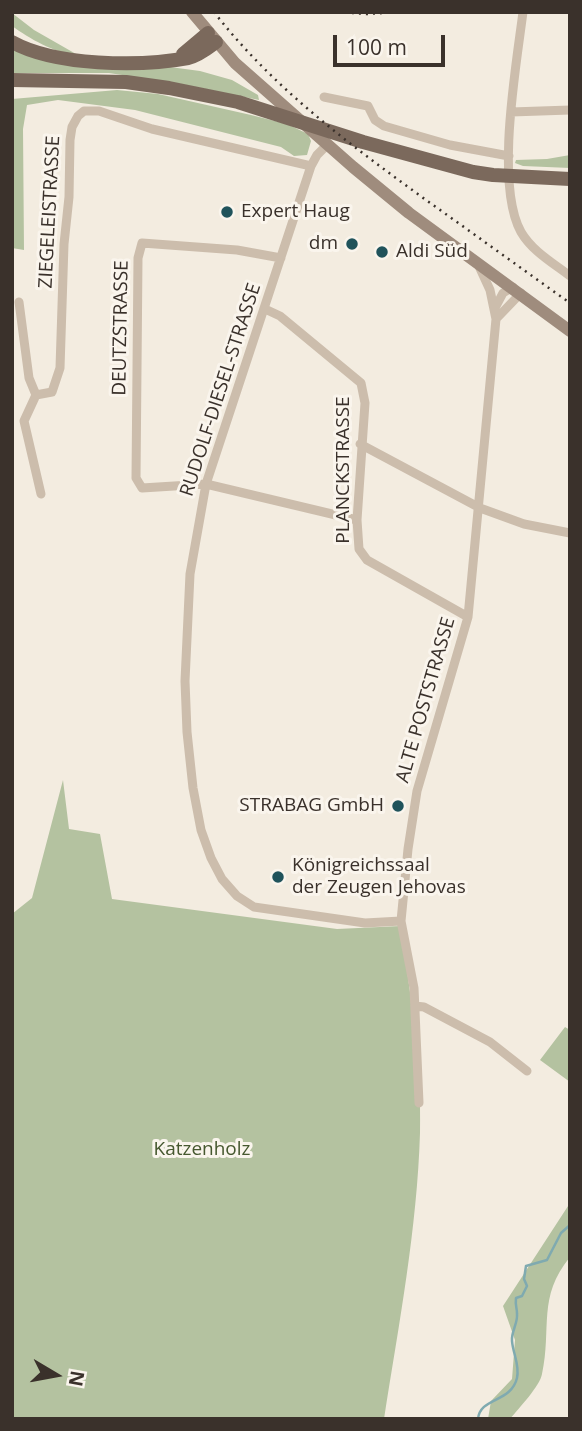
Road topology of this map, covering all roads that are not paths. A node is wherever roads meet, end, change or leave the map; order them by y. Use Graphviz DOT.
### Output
graph roads {
  1 [pos="192,12"];
  2 [pos="523,12"];
  3 [pos="12,30"];
  4 [pos="212,37"];
  5 [pos="12,42"];
  6 [pos="47,53"];
  7 [pos="15,81"];
  8 [pos="324,97"];
  9 [pos="570,110"];
  10 [pos="511,112"];
  11 [pos="327,145"];
  12 [pos="509,156"];
  13 [pos="312,166"];
  14 [pos="570,179"];
  15 [pos="281,258"];
  16 [pos="477,262"];
  17 [pos="570,276"];
  18 [pos="517,290"];
  19 [pos="19,302"];
  20 [pos="495,307"];
  21 [pos="265,309"];
  22 [pos="496,319"];
  23 [pos="570,331"];
  24 [pos="37,395"];
  25 [pos="12,419"];
  26 [pos="24,421"];
  27 [pos="360,444"];
  28 [pos="206,484"];
  29 [pos="41,494"];
  30 [pos="480,508"];
  31 [pos="358,520"];
  32 [pos="570,533"];
  33 [pos="468,617"];
  34 [pos="401,921"];
  35 [pos="415,1006"];
  36 [pos="527,1071"];
  37 [pos="419,1103"];
  1 -- 4 [label="street"];
  2 -- 10 [label="street"];
  3 -- 6 [label="main road"];
  4 -- 6 [label="main road"];
  4 -- 11 [label="street"];
  5 -- 6 [label="main road"];
  7 -- 14 [label="main road"];
  8 -- 12 [label="street"];
  9 -- 10 [label="street"];
  10 -- 12 [label="street"];
  11 -- 13 [label="street, RUDOLF-DIESEL-STRASSE"];
  11 -- 16 [label="street"];
  12 -- 17 [label="street"];
  13 -- 15 [label="street, RUDOLF-DIESEL-STRASSE"];
  13 -- 24 [label="street, ZIEGELEISTRASSE"];
  15 -- 21 [label="street, RUDOLF-DIESEL-STRASSE"];
  15 -- 28 [label="street, DEUTZSTRASSE"];
  16 -- 18 [label="street"];
  16 -- 20 [label="street, ALTE POSTSTRASSE"];
  18 -- 20 [label="street"];
  18 -- 22 [label="street"];
  18 -- 23 [label="street"];
  19 -- 24 [label="street"];
  20 -- 22 [label="street, ALTE POSTSTRASSE"];
  21 -- 27 [label="street, PLANCKSTRASSE"];
  21 -- 28 [label="street, RUDOLF-DIESEL-STRASSE"];
  22 -- 30 [label="street, ALTE POSTSTRASSE"];
  24 -- 26 [label="street, ZIEGELEISTRASSE"];
  25 -- 26 [label="street"];
  26 -- 29 [label="street"];
  27 -- 30 [label="street"];
  27 -- 31 [label="street, PLANCKSTRASSE"];
  28 -- 31 [label="street"];
  28 -- 34 [label="street, RUDOLF-DIESEL-STRASSE"];
  30 -- 32 [label="street"];
  30 -- 33 [label="street, ALTE POSTSTRASSE"];
  31 -- 33 [label="street, PLANCKSTRASSE"];
  33 -- 34 [label="street, ALTE POSTSTRASSE"];
  34 -- 35 [label="street, ALTE POSTSTRASSE"];
  35 -- 36 [label="street"];
  35 -- 37 [label="street, ALTE POSTSTRASSE"];
}
